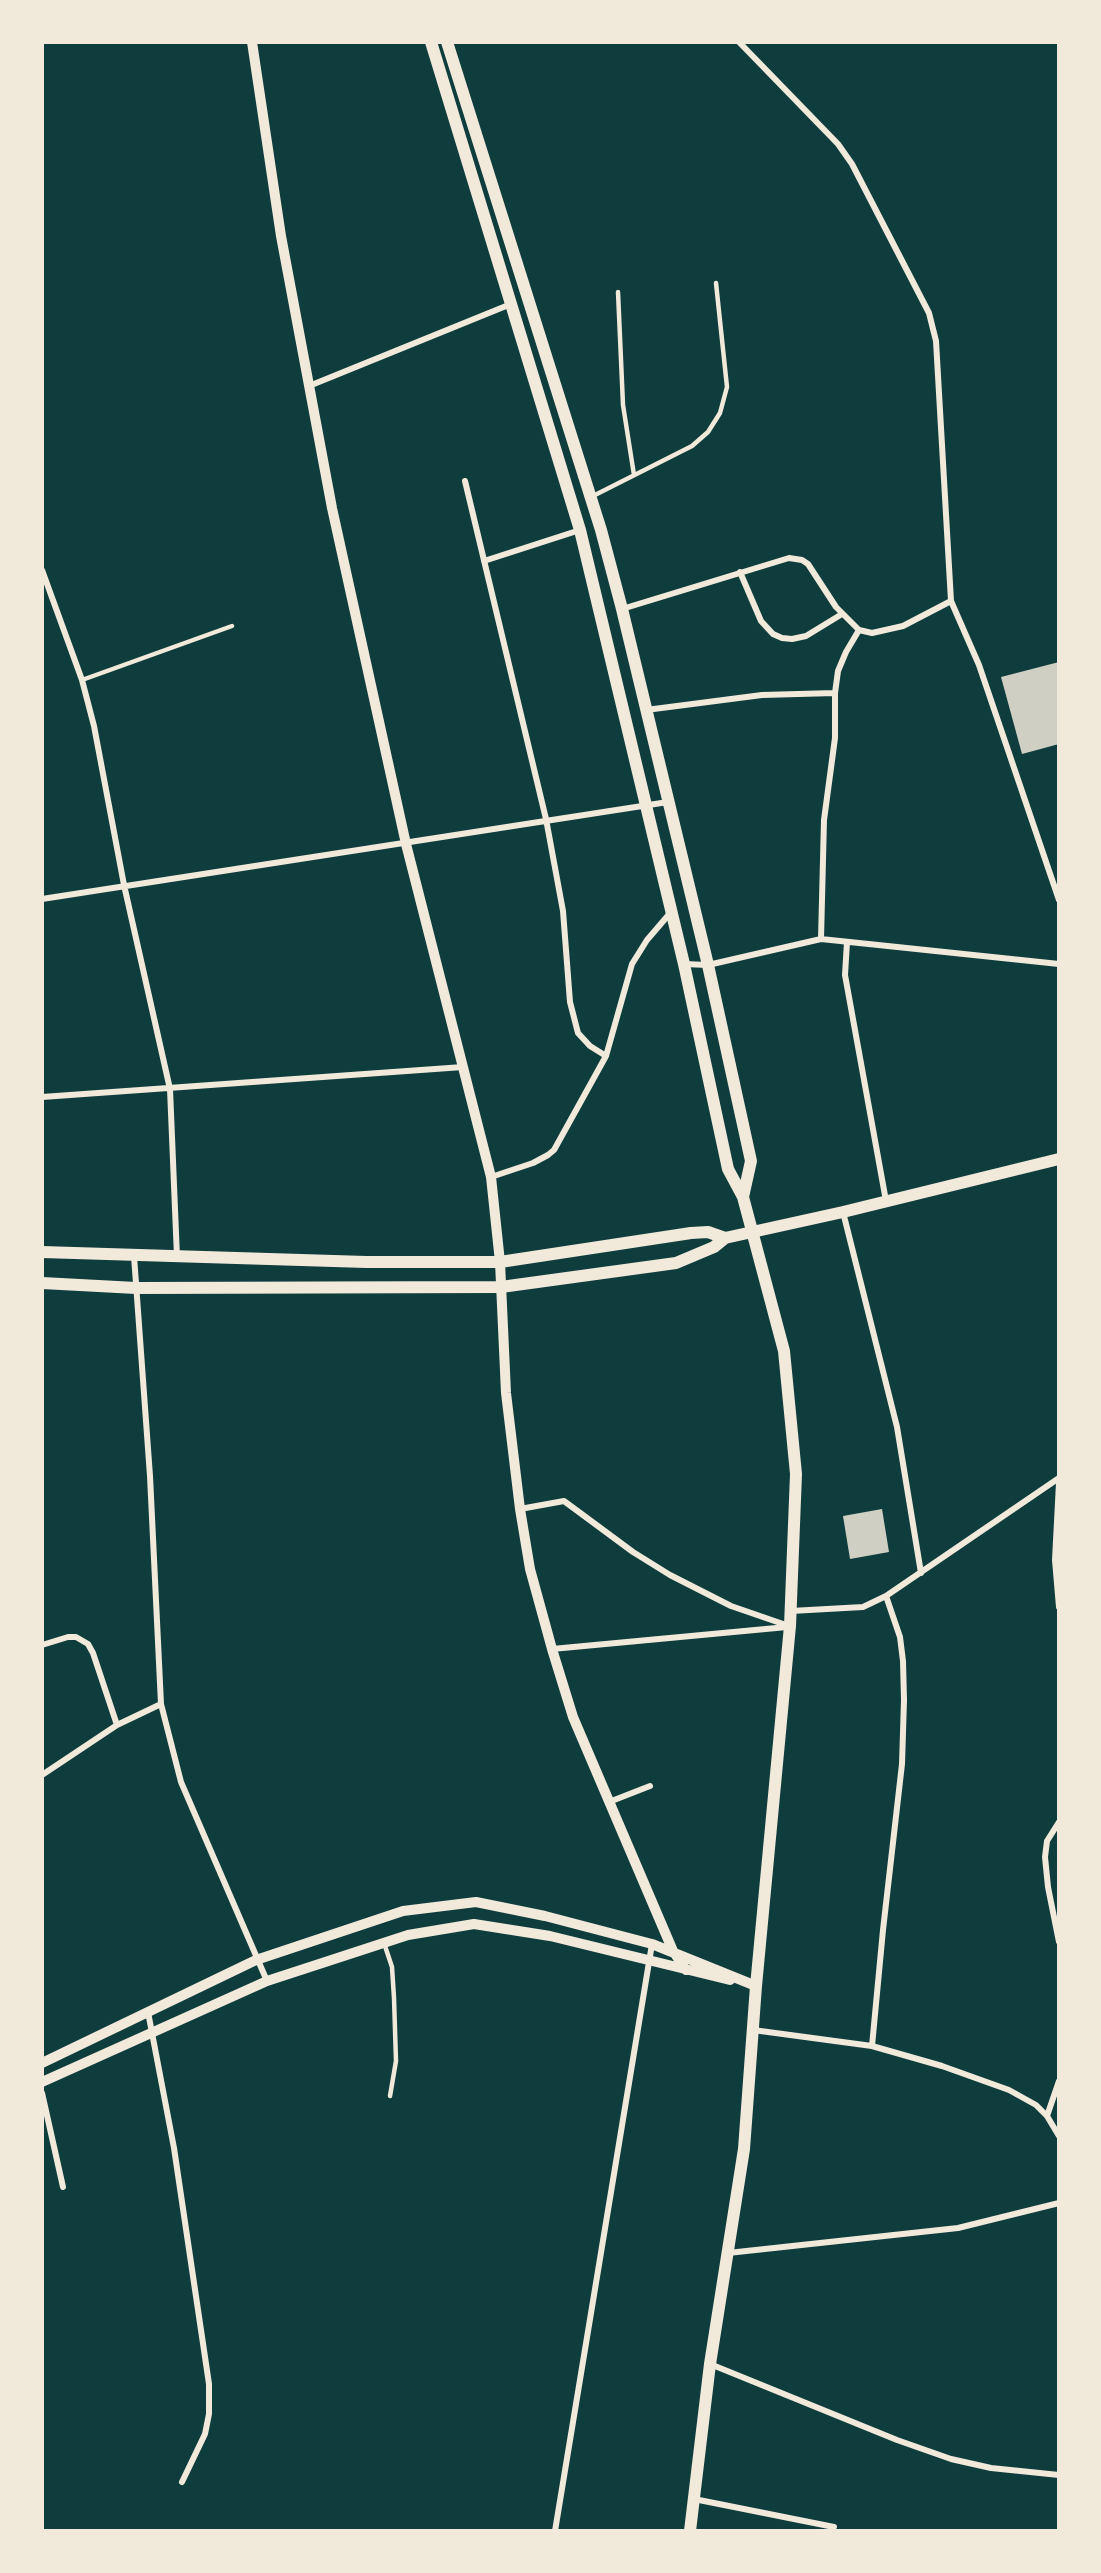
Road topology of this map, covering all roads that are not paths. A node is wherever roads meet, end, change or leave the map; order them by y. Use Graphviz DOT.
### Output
graph roads {
  1 [pos="252,42"];
  2 [pos="431,42"];
  3 [pos="447,42"];
  4 [pos="739,42"];
  5 [pos="716,283"];
  6 [pos="618,292"];
  7 [pos="511,304"];
  8 [pos="309,386"];
  9 [pos="634,475"];
  10 [pos="465,481"];
  11 [pos="591,497"];
  12 [pos="580,530"];
  13 [pos="484,561"];
  14 [pos="42,570"];
  15 [pos="740,572"];
  16 [pos="951,602"];
  17 [pos="622,609"];
  18 [pos="842,614"];
  19 [pos="232,626"];
  20 [pos="859,630"];
  21 [pos="82,680"];
  22 [pos="835,693"];
  23 [pos="645,710"];
  24 [pos="668,802"];
  25 [pos="646,806"];
  26 [pos="546,819"];
  27 [pos="406,844"];
  28 [pos="124,885"];
  29 [pos="42,899"];
  30 [pos="1059,900"];
  31 [pos="671,911"];
  32 [pos="821,939"];
  33 [pos="846,942"];
  34 [pos="684,964"];
  35 [pos="1059,964"];
  36 [pos="708,965"];
  37 [pos="606,1056"];
  38 [pos="464,1067"];
  39 [pos="170,1089"];
  40 [pos="42,1097"];
  41 [pos="1059,1159"];
  42 [pos="491,1177"];
  43 [pos="743,1197"];
  44 [pos="886,1201"];
  45 [pos="843,1212"];
  46 [pos="753,1232"];
  47 [pos="724,1238"];
  48 [pos="42,1252"];
  49 [pos="135,1256"];
  50 [pos="177,1257"];
  51 [pos="500,1262"];
  52 [pos="42,1283"];
  53 [pos="501,1287"];
  54 [pos="136,1288"];
  55 [pos="1059,1478"];
  56 [pos="1059,1483"];
  57 [pos="520,1509"];
  58 [pos="921,1573"];
  59 [pos="886,1596"];
  60 [pos="1059,1607"];
  61 [pos="791,1611"];
  62 [pos="790,1626"];
  63 [pos="42,1645"];
  64 [pos="552,1649"];
  65 [pos="161,1704"];
  66 [pos="117,1725"];
  67 [pos="42,1775"];
  68 [pos="650,1786"];
  69 [pos="608,1802"];
  70 [pos="1059,1822"];
  71 [pos="1059,1942"];
  72 [pos="384,1943"];
  73 [pos="652,1944"];
  74 [pos="673,1951"];
  75 [pos="256,1960"];
  76 [pos="649,1962"];
  77 [pos="686,1970"];
  78 [pos="267,1981"];
  79 [pos="756,1986"];
  80 [pos="148,2012"];
  81 [pos="753,2030"];
  82 [pos="152,2033"];
  83 [pos="873,2046"];
  84 [pos="42,2062"];
  85 [pos="1059,2081"];
  86 [pos="42,2082"];
  87 [pos="42,2093"];
  88 [pos="390,2096"];
  89 [pos="1047,2116"];
  90 [pos="1059,2136"];
  91 [pos="63,2187"];
  92 [pos="1059,2203"];
  93 [pos="728,2253"];
  94 [pos="710,2364"];
  95 [pos="1059,2475"];
  96 [pos="182,2482"];
  97 [pos="693,2499"];
  98 [pos="834,2527"];
  99 [pos="555,2531"];
  100 [pos="690,2531"];
  1 -- 8 [label="street"];
  2 -- 7 [label="main road"];
  3 -- 11 [label="main road"];
  4 -- 16 [label="street"];
  5 -- 9 [label="lane"];
  6 -- 9 [label="lane"];
  7 -- 8 [label="street"];
  7 -- 12 [label="main road"];
  8 -- 27 [label="street"];
  9 -- 11 [label="lane"];
  10 -- 13 [label="street"];
  11 -- 17 [label="main road"];
  12 -- 13 [label="street"];
  12 -- 25 [label="main road"];
  13 -- 26 [label="street"];
  14 -- 21 [label="street"];
  15 -- 17 [label="street"];
  15 -- 18 [label="street"];
  15 -- 18 [label="street"];
  16 -- 20 [label="street"];
  16 -- 30 [label="street"];
  17 -- 23 [label="main road"];
  18 -- 20 [label="street"];
  19 -- 21 [label="lane"];
  20 -- 22 [label="street"];
  21 -- 28 [label="street"];
  22 -- 23 [label="street"];
  22 -- 32 [label="street"];
  23 -- 24 [label="main road"];
  24 -- 25 [label="street"];
  24 -- 36 [label="main road"];
  25 -- 26 [label="street"];
  25 -- 31 [label="main road"];
  26 -- 27 [label="street"];
  26 -- 37 [label="street"];
  27 -- 28 [label="street"];
  27 -- 38 [label="street"];
  28 -- 29 [label="street"];
  28 -- 39 [label="street"];
  31 -- 34 [label="main road"];
  31 -- 37 [label="street"];
  32 -- 33 [label="street"];
  32 -- 36 [label="street"];
  33 -- 35 [label="street"];
  33 -- 44 [label="street"];
  34 -- 36 [label="street"];
  34 -- 43 [label="main road"];
  36 -- 43 [label="main road"];
  37 -- 42 [label="street"];
  38 -- 39 [label="street"];
  38 -- 42 [label="street"];
  39 -- 40 [label="street"];
  39 -- 50 [label="street"];
  41 -- 44 [label="main road"];
  42 -- 51 [label="street"];
  43 -- 46 [label="main road"];
  44 -- 45 [label="main road"];
  45 -- 46 [label="main road"];
  45 -- 58 [label="street"];
  46 -- 47 [label="main road"];
  46 -- 61 [label="main road"];
  47 -- 51 [label="main road"];
  47 -- 53 [label="main road"];
  48 -- 49 [label="main road"];
  49 -- 50 [label="main road"];
  49 -- 54 [label="street"];
  50 -- 51 [label="main road"];
  51 -- 53 [label="street"];
  52 -- 54 [label="main road"];
  53 -- 54 [label="main road"];
  53 -- 57 [label="street"];
  54 -- 65 [label="street"];
  55 -- 58 [label="street"];
  56 -- 60 [label="street"];
  57 -- 62 [label="street"];
  57 -- 64 [label="street"];
  58 -- 59 [label="street"];
  59 -- 61 [label="street"];
  59 -- 83 [label="street"];
  61 -- 62 [label="main road"];
  62 -- 64 [label="street"];
  62 -- 79 [label="main road"];
  63 -- 66 [label="street"];
  64 -- 69 [label="street"];
  65 -- 66 [label="street"];
  65 -- 75 [label="street"];
  66 -- 67 [label="street"];
  68 -- 69 [label="street"];
  69 -- 74 [label="street"];
  70 -- 71 [label="street"];
  72 -- 76 [label="street"];
  72 -- 78 [label="street"];
  72 -- 88 [label="lane"];
  73 -- 74 [label="street"];
  73 -- 75 [label="street"];
  73 -- 76 [label="street"];
  74 -- 77 [label="street"];
  74 -- 79 [label="street"];
  75 -- 78 [label="street"];
  75 -- 80 [label="street"];
  76 -- 77 [label="street"];
  76 -- 99 [label="street"];
  77 -- 79 [label="street"];
  78 -- 82 [label="street"];
  79 -- 81 [label="main road"];
  80 -- 82 [label="street"];
  80 -- 84 [label="street"];
  81 -- 83 [label="street"];
  81 -- 93 [label="main road"];
  82 -- 86 [label="street"];
  82 -- 96 [label="street"];
  83 -- 89 [label="street"];
  85 -- 89 [label="street"];
  87 -- 91 [label="street"];
  89 -- 90 [label="street"];
  92 -- 93 [label="street"];
  93 -- 94 [label="main road"];
  94 -- 95 [label="street"];
  94 -- 97 [label="main road"];
  97 -- 98 [label="street"];
  97 -- 100 [label="main road"];
}
